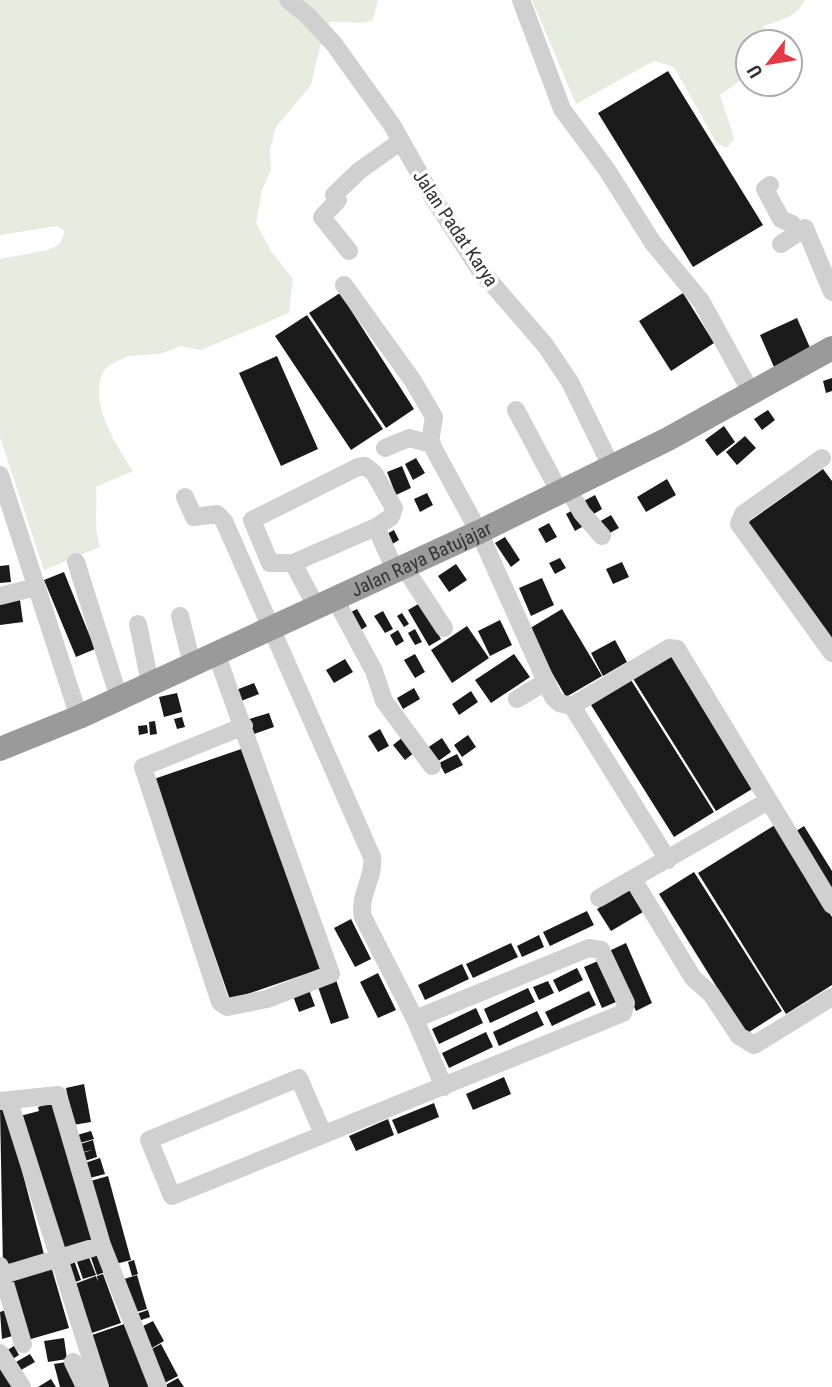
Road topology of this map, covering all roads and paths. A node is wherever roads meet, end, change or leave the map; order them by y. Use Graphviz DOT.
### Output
graph roads {
  1 [pos="288,0"];
  2 [pos="521,0"];
  3 [pos="401,141"];
  4 [pos="770,185"];
  5 [pos="798,233"];
  6 [pos="781,244"];
  7 [pos="349,251"];
  8 [pos="344,285"];
  9 [pos="832,292"];
  10 [pos="832,349"];
  11 [pos="752,394"];
  12 [pos="516,410"];
  13 [pos="432,444"];
  14 [pos="385,448"];
  15 [pos="829,463"];
  16 [pos="611,466"];
  17 [pos="0,475"];
  18 [pos="563,489"];
  19 [pos="185,498"];
  20 [pos="376,527"];
  21 [pos="479,532"];
  22 [pos="601,536"];
  23 [pos="76,562"];
  24 [pos="293,563"];
  25 [pos="399,568"];
  26 [pos="36,587"];
  27 [pos="0,596"];
  28 [pos="325,601"];
  29 [pos="180,616"];
  30 [pos="138,624"];
  31 [pos="271,628"];
  32 [pos="444,628"];
  33 [pos="216,653"];
  34 [pos="832,653"];
  35 [pos="192,664"];
  36 [pos="545,682"];
  37 [pos="150,683"];
  38 [pos="119,698"];
  39 [pos="517,699"];
  40 [pos="572,706"];
  41 [pos="79,717"];
  42 [pos="244,726"];
  43 [pos="0,750"];
  44 [pos="432,766"];
  45 [pos="768,801"];
  46 [pos="668,860"];
  47 [pos="634,881"];
  48 [pos="599,898"];
  49 [pos="832,905"];
  50 [pos="832,997"];
  51 [pos="415,1019"];
  52 [pos="444,1087"];
  53 [pos="4,1101"];
  54 [pos="323,1134"];
  55 [pos="102,1245"];
  56 [pos="58,1259"];
  57 [pos="1,1273"];
  58 [pos="23,1343"];
  59 [pos="0,1353"];
  60 [pos="73,1362"];
  61 [pos="22,1387"];
  62 [pos="85,1387"];
  63 [pos="100,1387"];
  64 [pos="158,1387"];
  1 -- 3 [label="street, Jalan Padat Karya"];
  2 -- 11 [label="street"];
  3 -- 7 [label="street"];
  3 -- 16 [label="street, Jalan Padat Karya"];
  4 -- 5 [label="street"];
  5 -- 6 [label="street"];
  5 -- 9 [label="street"];
  8 -- 13 [label="street"];
  10 -- 11 [label="highway, Jalan Raya Batujajar"];
  11 -- 16 [label="highway, Jalan Raya Batujajar"];
  12 -- 18 [label="street"];
  13 -- 14 [label="street"];
  13 -- 21 [label="street"];
  15 -- 34 [label="street"];
  16 -- 18 [label="highway, Jalan Raya Batujajar"];
  17 -- 26 [label="street"];
  18 -- 21 [label="highway, Jalan Raya Batujajar"];
  18 -- 22 [label="street"];
  19 -- 31 [label="street"];
  20 -- 24 [label="street"];
  20 -- 24 [label="street"];
  20 -- 25 [label="street"];
  21 -- 25 [label="highway, Jalan Raya Batujajar"];
  21 -- 36 [label="street"];
  23 -- 38 [label="street"];
  24 -- 28 [label="street"];
  25 -- 28 [label="highway, Jalan Raya Batujajar"];
  25 -- 32 [label="street"];
  26 -- 27 [label="street"];
  26 -- 41 [label="street"];
  28 -- 31 [label="highway, Jalan Raya Batujajar"];
  28 -- 44 [label="street"];
  29 -- 35 [label="street"];
  30 -- 37 [label="street"];
  31 -- 33 [label="highway, Jalan Raya Batujajar"];
  31 -- 51 [label="street"];
  33 -- 35 [label="highway, Jalan Raya Batujajar"];
  33 -- 42 [label="street"];
  35 -- 37 [label="highway, Jalan Raya Batujajar"];
  36 -- 39 [label="street"];
  36 -- 40 [label="street"];
  37 -- 38 [label="highway, Jalan Raya Batujajar"];
  38 -- 41 [label="highway, Jalan Raya Batujajar"];
  40 -- 45 [label="street"];
  40 -- 46 [label="street"];
  41 -- 43 [label="highway, Jalan Raya Batujajar"];
  42 -- 42 [label="street"];
  45 -- 46 [label="street"];
  45 -- 49 [label="street"];
  46 -- 47 [label="street"];
  47 -- 48 [label="street"];
  47 -- 50 [label="street"];
  51 -- 52 [label="street"];
  51 -- 52 [label="street"];
  52 -- 54 [label="street"];
  53 -- 55 [label="street"];
  53 -- 56 [label="street"];
  54 -- 54 [label="street"];
  55 -- 56 [label="street"];
  55 -- 64 [label="street"];
  56 -- 57 [label="street"];
  56 -- 63 [label="street"];
  57 -- 58 [label="street"];
  59 -- 61 [label="street"];
  60 -- 62 [label="street"];
}
